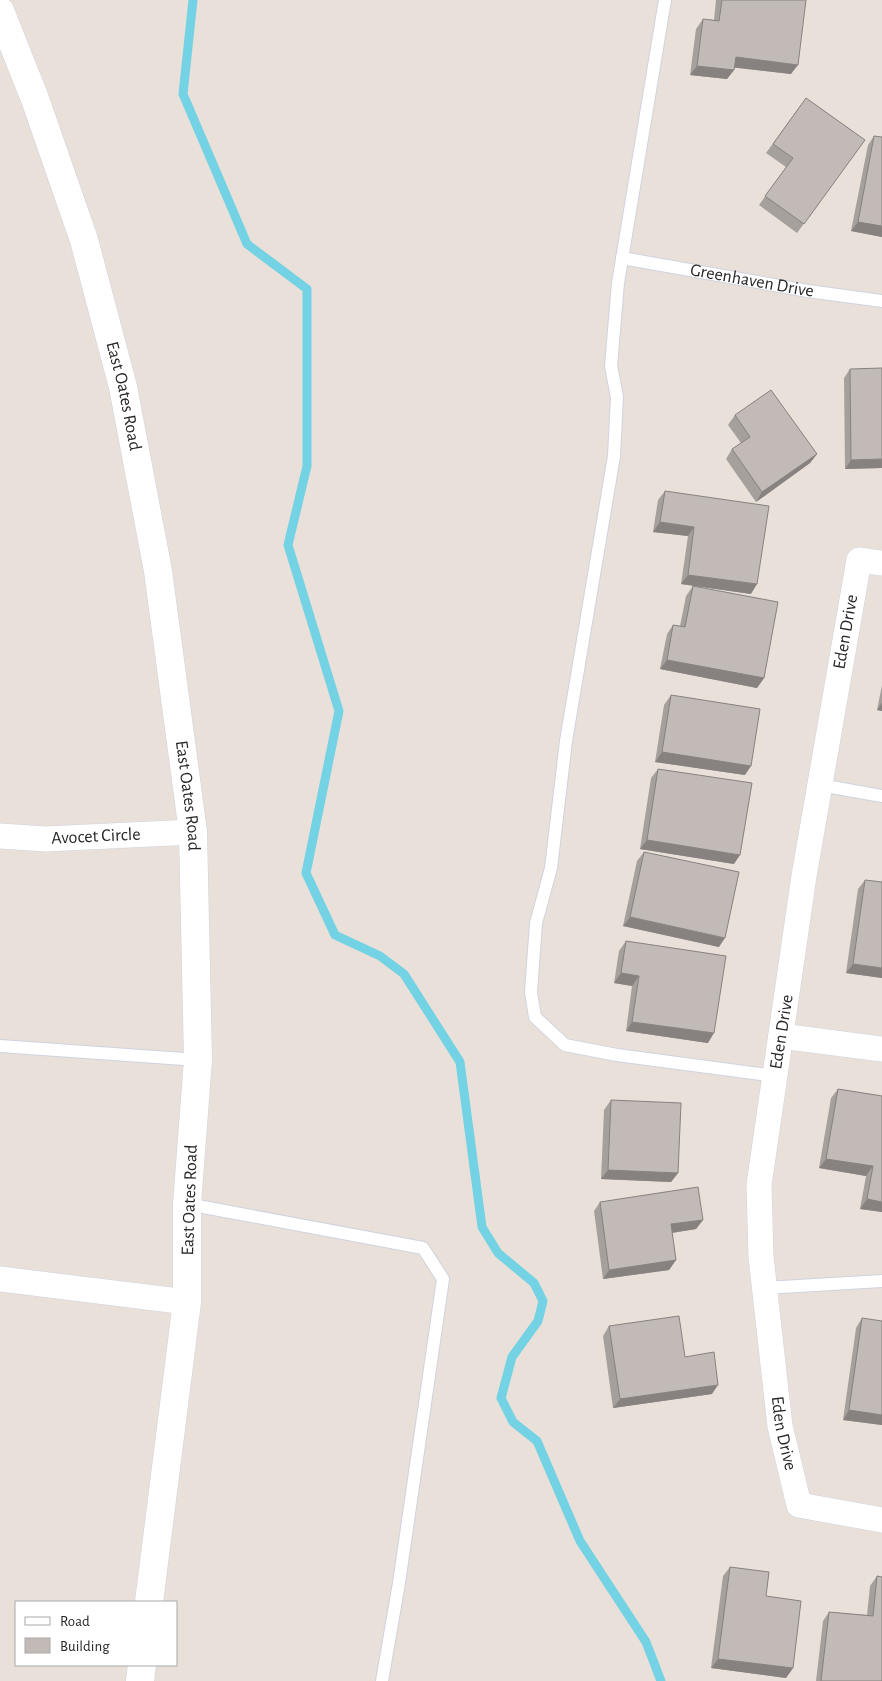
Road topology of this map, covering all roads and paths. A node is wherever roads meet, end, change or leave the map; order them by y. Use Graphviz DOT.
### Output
graph roads {
  1 [pos="665,0"];
  2 [pos="3,29"];
  3 [pos="622,258"];
  4 [pos="882,301"];
  5 [pos="871,562"];
  6 [pos="820,786"];
  7 [pos="882,796"];
  8 [pos="193,832"];
  9 [pos="0,836"];
  10 [pos="781,1036"];
  11 [pos="0,1046"];
  12 [pos="882,1050"];
  13 [pos="198,1060"];
  14 [pos="775,1076"];
  15 [pos="187,1204"];
  16 [pos="0,1278"];
  17 [pos="882,1281"];
  18 [pos="764,1288"];
  19 [pos="187,1302"];
  20 [pos="882,1520"];
  21 [pos="150,1601"];
  22 [pos="142,1666"];
  23 [pos="140,1681"];
  24 [pos="382,1681"];
  1 -- 3 [label="lane"];
  2 -- 8 [label="street, East Oates Road"];
  3 -- 4 [label="lane, Greenhaven Drive"];
  3 -- 14 [label="lane"];
  5 -- 6 [label="street, Eden Drive"];
  6 -- 7 [label="lane"];
  6 -- 10 [label="street, Eden Drive"];
  8 -- 9 [label="street, Avocet Circle"];
  8 -- 13 [label="street, East Oates Road"];
  10 -- 12 [label="street"];
  10 -- 14 [label="street, Eden Drive"];
  11 -- 13 [label="lane"];
  13 -- 15 [label="street, East Oates Road"];
  14 -- 18 [label="street, Eden Drive"];
  15 -- 19 [label="street, East Oates Road"];
  15 -- 24 [label="lane"];
  16 -- 19 [label="street"];
  17 -- 18 [label="lane"];
  18 -- 20 [label="street, Eden Drive"];
  19 -- 21 [label="street, East Oates Road"];
  22 -- 23 [label="street"];
}
